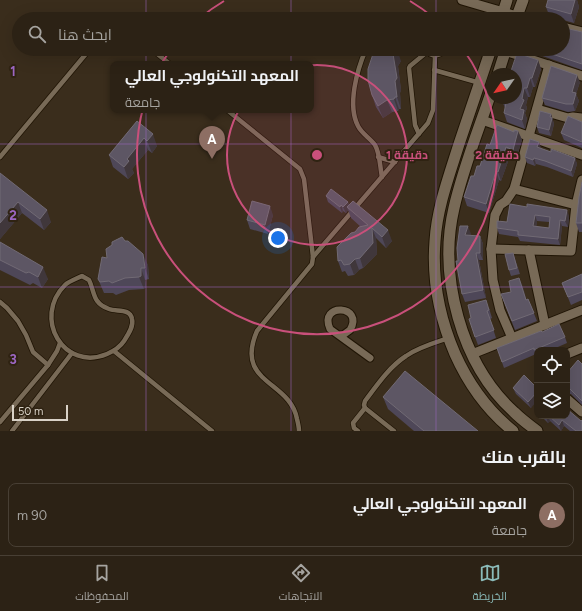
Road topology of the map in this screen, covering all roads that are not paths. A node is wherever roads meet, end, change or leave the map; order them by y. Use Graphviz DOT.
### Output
graph roads {
  1 [pos="462,0"];
  2 [pos="507,0"];
  3 [pos="523,0"];
  4 [pos="492,12"];
  5 [pos="503,12"];
  6 [pos="519,12"];
  7 [pos="570,29"];
  8 [pos="582,32"];
  9 [pos="84,56"];
  10 [pos="364,56"];
  11 [pos="421,56"];
  12 [pos="435,56"];
  13 [pos="489,56"];
  14 [pos="504,56"];
  15 [pos="523,56"];
  16 [pos="549,65"];
  17 [pos="500,68"];
  18 [pos="434,70"];
  19 [pos="582,76"];
  20 [pos="480,83"];
  21 [pos="487,104"];
  22 [pos="537,109"];
  23 [pos="231,113"];
  24 [pos="582,118"];
  25 [pos="482,120"];
  26 [pos="419,134"];
  27 [pos="529,136"];
  28 [pos="582,155"];
  29 [pos="0,157"];
  30 [pos="378,157"];
  31 [pos="395,162"];
  32 [pos="382,177"];
  33 [pos="582,180"];
  34 [pos="514,189"];
  35 [pos="576,205"];
  36 [pos="491,249"];
  37 [pos="529,250"];
  38 [pos="313,257"];
  39 [pos="0,302"];
  40 [pos="582,310"];
  41 [pos="545,325"];
  42 [pos="339,335"];
  43 [pos="448,338"];
  44 [pos="512,338"];
  45 [pos="60,343"];
  46 [pos="582,348"];
  47 [pos="114,351"];
  48 [pos="72,353"];
  49 [pos="570,353"];
  50 [pos="472,354"];
  51 [pos="370,358"];
  52 [pos="48,365"];
  53 [pos="570,402"];
  54 [pos="365,408"];
  55 [pos="582,412"];
  56 [pos="0,422"];
  57 [pos="12,431"];
  58 [pos="212,431"];
  59 [pos="298,431"];
  60 [pos="358,431"];
  61 [pos="394,431"];
  62 [pos="512,431"];
  63 [pos="537,431"];
  1 -- 4 [label="street"];
  2 -- 5 [label="street"];
  3 -- 6 [label="street"];
  7 -- 8 [label="street"];
  9 -- 29 [label="lane"];
  10 -- 30 [label="lane"];
  11 -- 26 [label="lane"];
  12 -- 18 [label="lane"];
  13 -- 20 [label="street"];
  14 -- 17 [label="street"];
  15 -- 16 [label="street"];
  16 -- 19 [label="street"];
  16 -- 22 [label="street"];
  18 -- 20 [label="lane"];
  18 -- 26 [label="lane"];
  20 -- 43 [label="street"];
  21 -- 25 [label="street"];
  22 -- 24 [label="street"];
  22 -- 27 [label="street"];
  23 -- 38 [label="lane"];
  25 -- 27 [label="street"];
  25 -- 50 [label="street"];
  26 -- 31 [label="lane"];
  27 -- 28 [label="street"];
  27 -- 34 [label="street"];
  30 -- 31 [label="lane"];
  30 -- 32 [label="lane"];
  31 -- 32 [label="lane"];
  32 -- 38 [label="lane"];
  33 -- 35 [label="street"];
  34 -- 35 [label="street"];
  34 -- 36 [label="street"];
  35 -- 37 [label="street"];
  36 -- 37 [label="street"];
  36 -- 44 [label="street"];
  37 -- 41 [label="street"];
  38 -- 59 [label="lane"];
  39 -- 52 [label="lane"];
  40 -- 41 [label="street"];
  41 -- 44 [label="street"];
  42 -- 51 [label="street"];
  43 -- 54 [label="lane"];
  43 -- 62 [label="street"];
  44 -- 50 [label="street"];
  45 -- 47 [label="lane"];
  45 -- 48 [label="lane"];
  45 -- 52 [label="lane"];
  46 -- 49 [label="street"];
  47 -- 48 [label="lane"];
  47 -- 58 [label="lane"];
  48 -- 57 [label="lane"];
  50 -- 63 [label="street"];
  52 -- 56 [label="lane"];
  53 -- 55 [label="street"];
  54 -- 60 [label="lane"];
  54 -- 61 [label="lane"];
}
